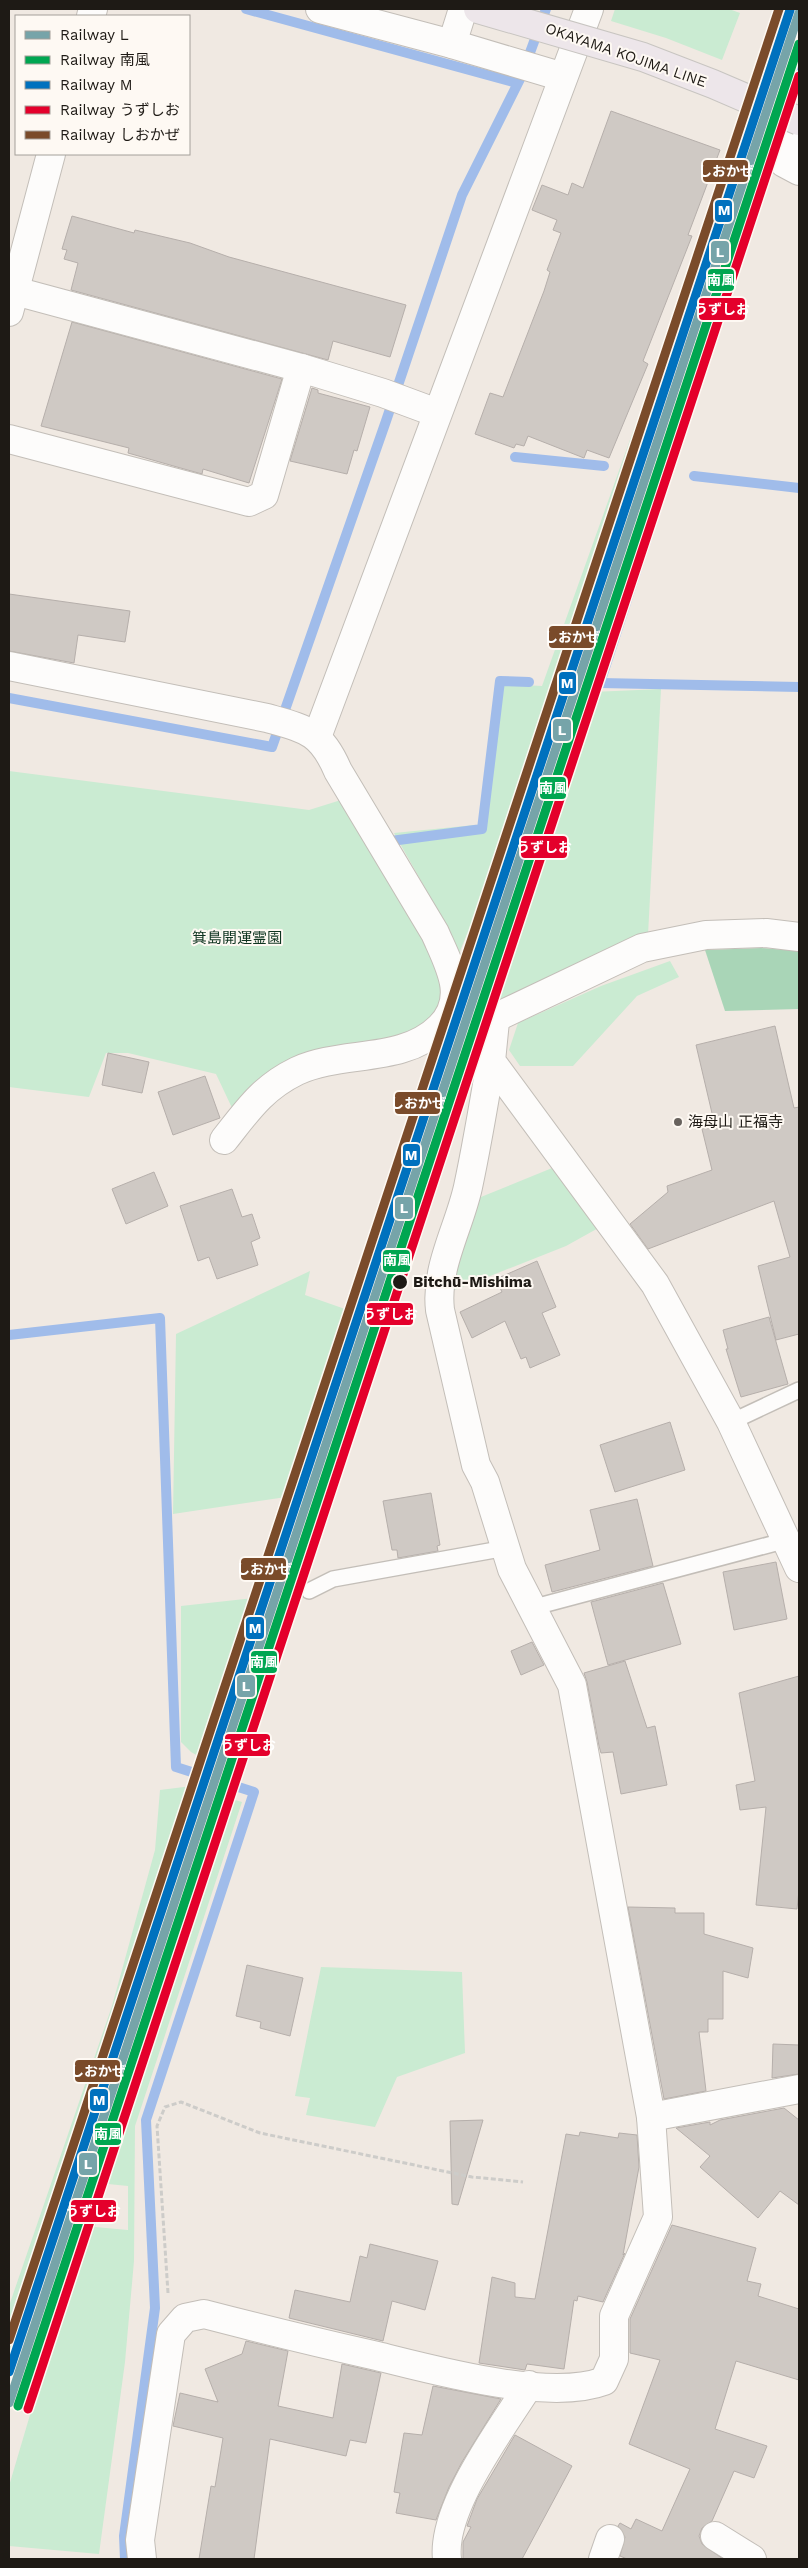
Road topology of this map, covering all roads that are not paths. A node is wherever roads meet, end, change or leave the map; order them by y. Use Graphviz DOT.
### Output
graph roads {
  1 [pos="320,9"];
  2 [pos="463,9"];
  3 [pos="478,9"];
  4 [pos="589,9"];
  5 [pos="452,44"];
  6 [pos="552,74"];
  7 [pos="799,122"];
  8 [pos="51,155"];
  9 [pos="799,171"];
  10 [pos="12,301"];
  11 [pos="301,368"];
  12 [pos="437,413"];
  13 [pos="9,438"];
  14 [pos="9,666"];
  15 [pos="308,732"];
  16 [pos="799,937"];
  17 [pos="455,1006"];
  18 [pos="495,1021"];
  19 [pos="491,1062"];
  20 [pos="224,1140"];
  21 [pos="799,1390"];
  22 [pos="731,1422"];
  23 [pos="787,1540"];
  24 [pos="506,1548"];
  25 [pos="799,1568"];
  26 [pos="309,1591"];
  27 [pos="532,1608"];
  28 [pos="799,2089"];
  29 [pos="651,2117"];
  30 [pos="529,2385"];
  31 [pos="716,2536"];
  32 [pos="142,2559"];
  33 [pos="447,2559"];
  34 [pos="752,2559"];
  1 -- 5 [label="street"];
  2 -- 5 [label="street"];
  3 -- 7 [label="main road, OKAYAMA KOJIMA LINE, bridge"];
  4 -- 6 [label="street"];
  5 -- 6 [label="street"];
  6 -- 12 [label="street"];
  7 -- 9 [label="street"];
  8 -- 10 [label="street"];
  10 -- 11 [label="street"];
  11 -- 12 [label="street"];
  11 -- 13 [label="street"];
  12 -- 15 [label="street"];
  14 -- 15 [label="street"];
  15 -- 17 [label="street"];
  16 -- 18 [label="street"];
  17 -- 18 [label="street"];
  17 -- 20 [label="street"];
  18 -- 19 [label="street"];
  19 -- 22 [label="street"];
  19 -- 24 [label="street"];
  21 -- 22 [label="lane"];
  22 -- 23 [label="street"];
  23 -- 25 [label="street"];
  23 -- 27 [label="lane"];
  24 -- 26 [label="lane"];
  24 -- 27 [label="street"];
  27 -- 29 [label="street"];
  28 -- 29 [label="street"];
  29 -- 30 [label="street"];
  30 -- 32 [label="street"];
  30 -- 33 [label="street"];
  31 -- 34 [label="street"];
}
